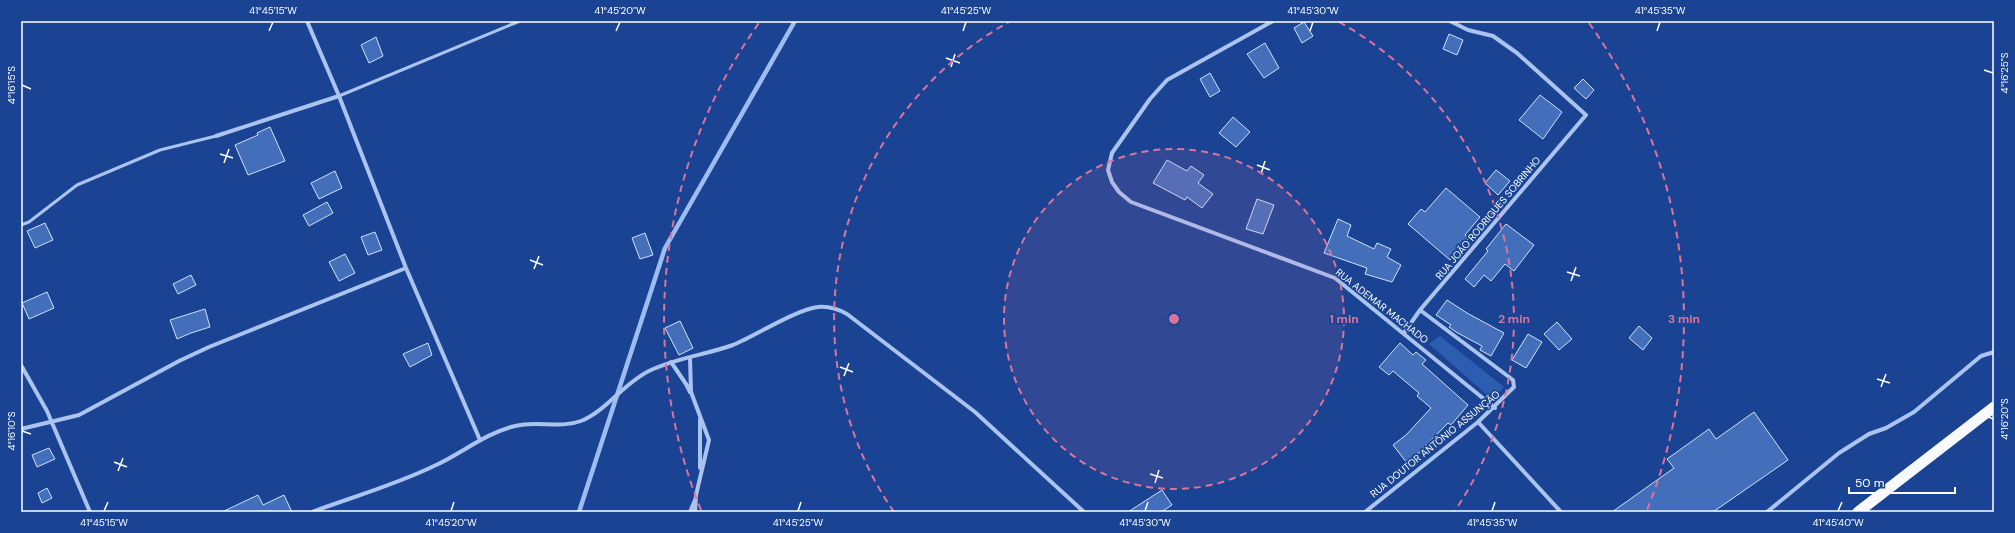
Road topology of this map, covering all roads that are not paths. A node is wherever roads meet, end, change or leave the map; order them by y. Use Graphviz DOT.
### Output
graph roads {
  1 [pos="307,21"];
  2 [pos="520,21"];
  3 [pos="1273,21"];
  4 [pos="1450,21"];
  5 [pos="339,96"];
  6 [pos="216,136"];
  7 [pos="21,225"];
  8 [pos="406,268"];
  9 [pos="1420,310"];
  10 [pos="1404,333"];
  11 [pos="1994,352"];
  12 [pos="690,358"];
  13 [pos="671,362"];
  14 [pos="21,365"];
  15 [pos="1994,407"];
  16 [pos="1495,408"];
  17 [pos="1478,422"];
  18 [pos="50,423"];
  19 [pos="21,429"];
  20 [pos="480,440"];
  21 [pos="90,512"];
  22 [pos="312,512"];
  23 [pos="690,512"];
  24 [pos="695,512"];
  25 [pos="1084,512"];
  26 [pos="1365,512"];
  27 [pos="1561,512"];
  28 [pos="1767,512"];
  29 [pos="1858,512"];
  1 -- 5 [label="street"];
  2 -- 5 [label="lane"];
  3 -- 10 [label="street, RUA ADEMAR MACHADO"];
  4 -- 9 [label="street, RUA JOÃO RODRIGUES SOBRINHO"];
  5 -- 6 [label="street"];
  5 -- 8 [label="street"];
  6 -- 7 [label="lane"];
  8 -- 18 [label="street"];
  8 -- 20 [label="street"];
  9 -- 10 [label="street, RUA JOÃO RODRIGUES SOBRINHO"];
  9 -- 16 [label="street, RUA DOUTOR ANTÔNIO ASSUNÇÃO"];
  10 -- 16 [label="street, RUA ADEMAR MACHADO"];
  11 -- 28 [label="street"];
  12 -- 13 [label="street"];
  12 -- 24 [label="street"];
  12 -- 25 [label="street"];
  13 -- 20 [label="street"];
  13 -- 23 [label="street"];
  14 -- 18 [label="street"];
  15 -- 29 [label="highway"];
  16 -- 17 [label="street, RUA DOUTOR ANTÔNIO ASSUNÇÃO"];
  17 -- 26 [label="street, RUA DOUTOR ANTÔNIO ASSUNÇÃO"];
  17 -- 27 [label="street"];
  18 -- 19 [label="street"];
  18 -- 21 [label="street"];
  20 -- 22 [label="street"];
}
